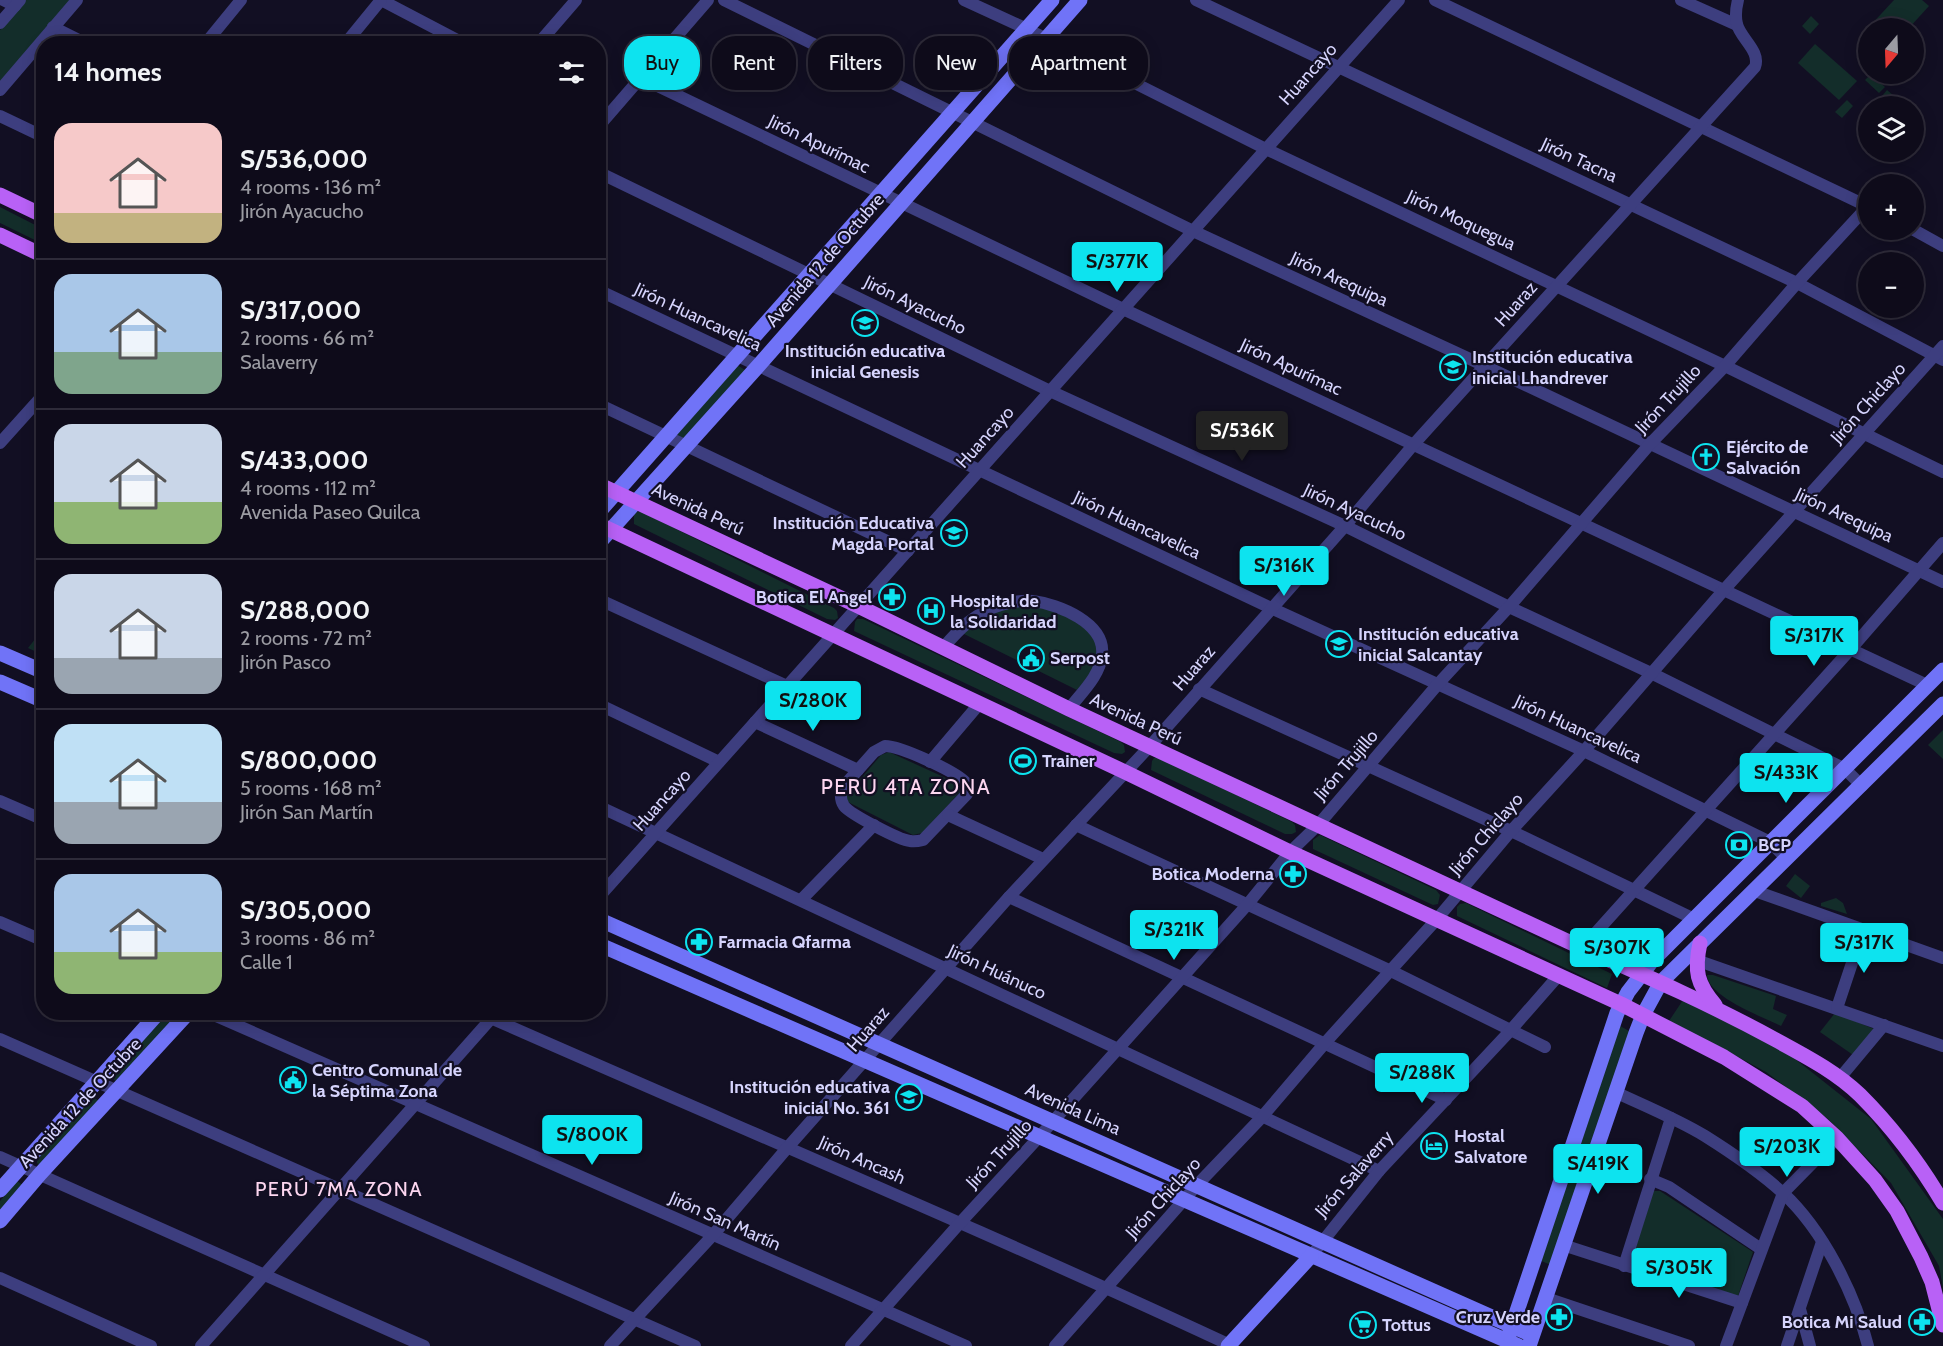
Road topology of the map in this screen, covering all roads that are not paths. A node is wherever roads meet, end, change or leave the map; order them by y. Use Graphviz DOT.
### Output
graph roads {
  1 [pos="3,0"];
  2 [pos="76,0"];
  3 [pos="381,0"];
  4 [pos="576,0"];
  5 [pos="708,0"];
  6 [pos="724,0"];
  7 [pos="964,0"];
  8 [pos="1052,0"];
  9 [pos="1080,0"];
  10 [pos="1196,0"];
  11 [pos="1399,0"];
  12 [pos="1435,0"];
  13 [pos="1681,0"];
  14 [pos="1738,0"];
  15 [pos="236,2"];
  16 [pos="17,3"];
  17 [pos="0,23"];
  18 [pos="1737,25"];
  19 [pos="53,27"];
  20 [pos="1027,29"];
  21 [pos="45,36"];
  22 [pos="71,36"];
  23 [pos="211,36"];
  24 [pos="352,36"];
  25 [pos="450,36"];
  26 [pos="545,36"];
  27 [pos="677,36"];
  28 [pos="1040,36"];
  29 [pos="1049,36"];
  30 [pos="36,47"];
  31 [pos="1339,67"];
  32 [pos="1009,81"];
  33 [pos="0,90"];
  34 [pos="630,90"];
  35 [pos="666,90"];
  36 [pos="1148,90"];
  37 [pos="952,113"];
  38 [pos="0,116"];
  39 [pos="606,117"];
  40 [pos="972,123"];
  41 [pos="1701,126"];
  42 [pos="36,133"];
  43 [pos="1266,149"];
  44 [pos="606,176"];
  45 [pos="880,194"];
  46 [pos="0,195"];
  47 [pos="1858,201"];
  48 [pos="901,203"];
  49 [pos="1632,205"];
  50 [pos="36,212"];
  51 [pos="1858,217"];
  52 [pos="1192,231"];
  53 [pos="0,235"];
  54 [pos="1924,236"];
  55 [pos="1943,246"];
  56 [pos="36,252"];
  57 [pos="811,273"];
  58 [pos="1797,283"];
  59 [pos="831,284"];
  60 [pos="1557,286"];
  61 [pos="606,294"];
  62 [pos="1123,309"];
  63 [pos="1943,346"];
  64 [pos="737,356"];
  65 [pos="1939,358"];
  66 [pos="759,365"];
  67 [pos="1485,366"];
  68 [pos="1725,366"];
  69 [pos="1050,391"];
  70 [pos="36,403"];
  71 [pos="606,408"];
  72 [pos="1862,434"];
  73 [pos="666,436"];
  74 [pos="0,443"];
  75 [pos="1414,444"];
  76 [pos="1650,444"];
  77 [pos="686,446"];
  78 [pos="979,471"];
  79 [pos="1943,472"];
  80 [pos="606,488"];
  81 [pos="617,493"];
  82 [pos="636,502"];
  83 [pos="606,505"];
  84 [pos="1795,512"];
  85 [pos="1581,524"];
  86 [pos="606,526"];
  87 [pos="1345,526"];
  88 [pos="606,527"];
  89 [pos="1943,543"];
  90 [pos="908,551"];
  91 [pos="1919,571"];
  92 [pos="1943,582"];
  93 [pos="1723,591"];
  94 [pos="606,603"];
  95 [pos="858,606"];
  96 [pos="1509,607"];
  97 [pos="1271,608"];
  98 [pos="833,634"];
  99 [pos="943,648"];
  100 [pos="1850,650"];
  101 [pos="1,655"];
  102 [pos="36,669"];
  103 [pos="1943,670"];
  104 [pos="1652,673"];
  105 [pos="0,682"];
  106 [pos="1438,684"];
  107 [pos="1927,685"];
  108 [pos="787,686"];
  109 [pos="1199,689"];
  110 [pos="36,698"];
  111 [pos="980,703"];
  112 [pos="1943,704"];
  113 [pos="606,709"];
  114 [pos="1069,709"];
  115 [pos="755,722"];
  116 [pos="1774,734"];
  117 [pos="1150,746"];
  118 [pos="1584,751"];
  119 [pos="719,762"];
  120 [pos="930,762"];
  121 [pos="1370,767"];
  122 [pos="1845,769"];
  123 [pos="858,770"];
  124 [pos="1125,772"];
  125 [pos="1862,786"];
  126 [pos="0,801"];
  127 [pos="606,810"];
  128 [pos="1706,810"];
  129 [pos="948,815"];
  130 [pos="36,817"];
  131 [pos="1319,824"];
  132 [pos="874,825"];
  133 [pos="1076,825"];
  134 [pos="1511,831"];
  135 [pos="656,833"];
  136 [pos="1770,842"];
  137 [pos="1290,852"];
  138 [pos="1043,859"];
  139 [pos="1787,859"];
  140 [pos="606,889"];
  141 [pos="1461,890"];
  142 [pos="1634,891"];
  143 [pos="1755,891"];
  144 [pos="1009,897"];
  145 [pos="801,900"];
  146 [pos="1247,904"];
  147 [pos="1692,918"];
  148 [pos="1437,919"];
  149 [pos="0,922"];
  150 [pos="606,923"];
  151 [pos="1863,930"];
  152 [pos="36,938"];
  153 [pos="1700,943"];
  154 [pos="606,947"];
  155 [pos="1582,948"];
  156 [pos="1943,958"];
  157 [pos="1696,960"];
  158 [pos="946,968"];
  159 [pos="1391,971"];
  160 [pos="1642,973"];
  161 [pos="1559,975"];
  162 [pos="1181,977"];
  163 [pos="1661,981"];
  164 [pos="1621,1004"];
  165 [pos="1717,1008"];
  166 [pos="1837,1008"];
  167 [pos="1643,1015"];
  168 [pos="152,1020"];
  169 [pos="182,1020"];
  170 [pos="225,1020"];
  171 [pos="491,1020"];
  172 [pos="503,1020"];
  173 [pos="1884,1025"];
  174 [pos="1510,1031"];
  175 [pos="0,1039"];
  176 [pos="1326,1043"];
  177 [pos="879,1044"];
  178 [pos="1943,1046"];
  179 [pos="1545,1047"];
  180 [pos="1117,1049"];
  181 [pos="865,1060"];
  182 [pos="1839,1079"];
  183 [pos="97,1082"];
  184 [pos="118,1091"];
  185 [pos="1616,1092"];
  186 [pos="1446,1100"];
  187 [pos="417,1105"];
  188 [pos="1262,1117"];
  189 [pos="1671,1118"];
  190 [pos="1053,1122"];
  191 [pos="1039,1137"];
  192 [pos="1837,1138"];
  193 [pos="788,1147"];
  194 [pos="0,1157"];
  195 [pos="21,1166"];
  196 [pos="1379,1171"];
  197 [pos="40,1174"];
  198 [pos="1650,1179"];
  199 [pos="1197,1185"];
  200 [pos="340,1188"];
  201 [pos="0,1190"];
  202 [pos="1783,1193"];
  203 [pos="1185,1201"];
  204 [pos="1943,1203"];
  205 [pos="0,1221"];
  206 [pos="958,1224"];
  207 [pos="713,1235"];
  208 [pos="1322,1241"];
  209 [pos="1822,1242"];
  210 [pos="1563,1245"];
  211 [pos="1761,1249"];
  212 [pos="1311,1256"];
  213 [pos="1624,1266"];
  214 [pos="264,1274"];
  215 [pos="0,1278"];
  216 [pos="1107,1288"];
  217 [pos="1546,1298"];
  218 [pos="1742,1303"];
  219 [pos="1800,1309"];
  220 [pos="884,1310"];
  221 [pos="635,1319"];
  222 [pos="1943,1325"];
  223 [pos="1510,1340"];
  224 [pos="1531,1340"];
  225 [pos="1668,1342"];
  226 [pos="1229,1345"];
  227 [pos="151,1346"];
  228 [pos="201,1346"];
  229 [pos="424,1346"];
  230 [pos="610,1346"];
  231 [pos="695,1346"];
  232 [pos="851,1346"];
  233 [pos="966,1346"];
  234 [pos="1055,1346"];
  235 [pos="1689,1346"];
  236 [pos="1726,1346"];
  237 [pos="1787,1346"];
  238 [pos="1809,1346"];
  239 [pos="1868,1346"];
  1 -- 16 [label="street"];
  2 -- 19 [label="street"];
  3 -- 24 [label="street"];
  3 -- 25 [label="street"];
  4 -- 26 [label="street"];
  5 -- 27 [label="street"];
  6 -- 37 [label="street, Jirón Arequipa"];
  7 -- 20 [label="street, Jirón Moquegua"];
  8 -- 20 [label="main road, Avenida 12 de Octubre"];
  9 -- 29 [label="main road, Avenida 12 de Octubre"];
  10 -- 31 [label="street, Jirón Tacna"];
  11 -- 31 [label="street, Huancayo"];
  12 -- 41 [label="street"];
  13 -- 18 [label="street"];
  14 -- 18 [label="street"];
  15 -- 23 [label="street"];
  16 -- 17 [label="street"];
  18 -- 41 [label="street, Huaraz"];
  19 -- 21 [label="street"];
  19 -- 22 [label="street"];
  20 -- 28 [label="street, Jirón Moquegua"];
  20 -- 37 [label="main road, Avenida 12 de Octubre"];
  30 -- 33 [label="street"];
  31 -- 43 [label="street, Huancayo"];
  31 -- 49 [label="street, Jirón Tacna"];
  32 -- 40 [label="main road, Avenida 12 de Octubre"];
  34 -- 39 [label="street"];
  35 -- 45 [label="street, Jirón Apurímac"];
  36 -- 43 [label="street, Jirón Moquegua"];
  37 -- 40 [label="street, Jirón Arequipa"];
  37 -- 45 [label="main road, Avenida 12 de Octubre"];
  38 -- 42 [label="street"];
  40 -- 48 [label="main road, Avenida 12 de Octubre"];
  40 -- 52 [label="street, Jirón Arequipa"];
  41 -- 47 [label="street"];
  41 -- 49 [label="street, Huaraz"];
  43 -- 52 [label="street, Huancayo"];
  43 -- 60 [label="street, Jirón Moquegua"];
  44 -- 57 [label="street, Jirón Ayacucho"];
  45 -- 48 [label="street, Jirón Apurímac"];
  45 -- 57 [label="main road, Avenida 12 de Octubre"];
  46 -- 50 [label="main road"];
  48 -- 59 [label="main road, Avenida 12 de Octubre"];
  48 -- 62 [label="street, Jirón Apurímac"];
  49 -- 58 [label="street, Jirón Tacna"];
  49 -- 60 [label="street, Huaraz"];
  51 -- 58 [label="street, Jirón Trujillo"];
  52 -- 62 [label="street, Huancayo"];
  52 -- 67 [label="street, Jirón Arequipa"];
  53 -- 56 [label="main road"];
  54 -- 55 [label="street"];
  57 -- 59 [label="street, Jirón Ayacucho"];
  57 -- 64 [label="main road, Avenida 12 de Octubre"];
  58 -- 65 [label="street, Jirón Tacna"];
  58 -- 68 [label="street, Jirón Trujillo"];
  59 -- 66 [label="main road, Avenida 12 de Octubre"];
  59 -- 69 [label="street, Jirón Ayacucho"];
  60 -- 67 [label="street, Huaraz"];
  60 -- 68 [label="street, Jirón Moquegua"];
  61 -- 64 [label="street, Jirón Huancavelica"];
  62 -- 69 [label="street, Huancayo"];
  62 -- 75 [label="street, Jirón Apurímac"];
  63 -- 65 [label="street, Jirón Chiclayo"];
  64 -- 66 [label="street, Jirón Huancavelica"];
  64 -- 73 [label="main road, Avenida 12 de Octubre"];
  65 -- 72 [label="street, Jirón Chiclayo"];
  66 -- 77 [label="main road, Avenida 12 de Octubre"];
  66 -- 78 [label="street, Jirón Huancavelica"];
  67 -- 75 [label="street, Huaraz"];
  67 -- 76 [label="street, Jirón Arequipa"];
  68 -- 72 [label="street, Jirón Moquegua"];
  68 -- 76 [label="street, Jirón Trujillo"];
  69 -- 78 [label="street, Huancayo"];
  69 -- 87 [label="street, Jirón Ayacucho"];
  70 -- 74 [label="street"];
  71 -- 73 [label="street"];
  72 -- 79 [label="street, Jirón Moquegua"];
  72 -- 84 [label="street, Jirón Chiclayo"];
  73 -- 77 [label="street"];
  73 -- 81 [label="main road, Avenida 12 de Octubre"];
  75 -- 85 [label="street, Jirón Apurímac"];
  75 -- 87 [label="street, Huaraz"];
  76 -- 84 [label="street, Jirón Arequipa"];
  76 -- 85 [label="street, Jirón Trujillo"];
  77 -- 82 [label="main road, Avenida 12 de Octubre"];
  77 -- 90 [label="street"];
  78 -- 90 [label="street, Huancayo"];
  78 -- 97 [label="street, Jirón Huancavelica"];
  80 -- 81 [label="main road, Avenida Perú"];
  81 -- 82 [label="main road, Avenida Perú"];
  81 -- 83 [label="main road, Avenida 12 de Octubre"];
  82 -- 86 [label="main road, Avenida 12 de Octubre"];
  82 -- 95 [label="main road, Avenida Perú"];
  84 -- 91 [label="street, Jirón Arequipa"];
  84 -- 93 [label="street, Jirón Chiclayo"];
  85 -- 93 [label="street, Jirón Apurímac"];
  85 -- 96 [label="street, Jirón Trujillo"];
  87 -- 96 [label="street, Jirón Ayacucho"];
  87 -- 97 [label="street, Huaraz"];
  88 -- 98 [label="main road"];
  89 -- 91 [label="street"];
  90 -- 95 [label="street, Huancayo"];
  91 -- 92 [label="street, Jirón Arequipa"];
  91 -- 100 [label="street"];
  93 -- 100 [label="street, Jirón Apurímac"];
  93 -- 104 [label="street, Jirón Chiclayo"];
  94 -- 108 [label="street"];
  95 -- 98 [label="street, Huancayo"];
  95 -- 99 [label="main road, Avenida Perú"];
  96 -- 104 [label="street, Jirón Ayacucho"];
  96 -- 106 [label="street, Jirón Trujillo"];
  97 -- 106 [label="street, Jirón Huancavelica"];
  97 -- 109 [label="street, Huaraz"];
  98 -- 108 [label="street, Huancayo"];
  98 -- 111 [label="main road"];
  99 -- 114 [label="main road, Avenida Perú"];
  99 -- 114 [label="street"];
  100 -- 107 [label="street, Jirón Apurímac"];
  100 -- 116 [label="street"];
  101 -- 102 [label="main road"];
  103 -- 107 [label="main road"];
  104 -- 116 [label="street, Jirón Ayacucho"];
  104 -- 118 [label="street, Jirón Chiclayo"];
  105 -- 110 [label="main road"];
  106 -- 118 [label="street, Jirón Huancavelica"];
  106 -- 121 [label="street, Jirón Trujillo"];
  107 -- 122 [label="main road"];
  108 -- 115 [label="street, Huancayo"];
  109 -- 117 [label="street, Huaraz"];
  109 -- 121 [label="street"];
  111 -- 120 [label="street"];
  111 -- 124 [label="main road"];
  112 -- 125 [label="main road"];
  113 -- 119 [label="street"];
  114 -- 117 [label="main road, Avenida Perú"];
  115 -- 119 [label="street, Huancayo"];
  115 -- 123 [label="street"];
  116 -- 122 [label="street, Jirón Ayacucho"];
  116 -- 128 [label="street"];
  117 -- 124 [label="street, Huaraz"];
  117 -- 131 [label="main road, Avenida Perú"];
  118 -- 128 [label="street, Jirón Huancavelica"];
  118 -- 134 [label="street, Jirón Chiclayo"];
  119 -- 135 [label="street, Huancayo"];
  120 -- 123 [label="street"];
  120 -- 129 [label="street"];
  121 -- 131 [label="street, Jirón Trujillo"];
  121 -- 134 [label="street"];
  122 -- 125 [label="street, Jirón Ayacucho"];
  122 -- 136 [label="main road"];
  123 -- 132 [label="street"];
  124 -- 133 [label="street, Huaraz"];
  124 -- 137 [label="main road"];
  125 -- 139 [label="main road"];
  126 -- 130 [label="street"];
  127 -- 135 [label="street, Jirón Huánuco"];
  128 -- 136 [label="street, Jirón Huancavelica"];
  128 -- 142 [label="street"];
  129 -- 132 [label="street"];
  129 -- 138 [label="street"];
  131 -- 137 [label="street, Jirón Trujillo"];
  131 -- 141 [label="main road, Avenida Perú"];
  132 -- 145 [label="street"];
  133 -- 138 [label="street, Huaraz"];
  133 -- 146 [label="street"];
  134 -- 141 [label="street, Jirón Chiclayo"];
  134 -- 142 [label="street"];
  135 -- 140 [label="street, Huancayo"];
  135 -- 145 [label="street, Jirón Huánuco"];
  136 -- 139 [label="street, Jirón Huancavelica"];
  136 -- 147 [label="main road"];
  137 -- 146 [label="street, Jirón Trujillo"];
  137 -- 148 [label="main road"];
  138 -- 144 [label="street, Huaraz"];
  139 -- 143 [label="main road"];
  141 -- 148 [label="street, Jirón Chiclayo"];
  141 -- 155 [label="main road, Avenida Perú"];
  142 -- 147 [label="street"];
  142 -- 155 [label="street"];
  143 -- 151 [label="street"];
  143 -- 153 [label="main road"];
  144 -- 158 [label="street, Huaraz"];
  144 -- 162 [label="street"];
  145 -- 158 [label="street, Jirón Huánuco"];
  146 -- 159 [label="street"];
  146 -- 162 [label="street, Jirón Trujillo"];
  147 -- 160 [label="main road"];
  148 -- 159 [label="street, Jirón Chiclayo"];
  148 -- 161 [label="main road"];
  149 -- 152 [label="street"];
  150 -- 177 [label="main road, Avenida Lima"];
  151 -- 156 [label="street"];
  151 -- 166 [label="street"];
  153 -- 157 [label="main road"];
  153 -- 163 [label="main road"];
  154 -- 181 [label="main road, Avenida Lima"];
  155 -- 160 [label="main road, Avenida Perú"];
  157 -- 165 [label="main road"];
  157 -- 166 [label="street"];
  158 -- 177 [label="street, Huaraz"];
  158 -- 180 [label="street, Jirón Huánuco"];
  159 -- 174 [label="street"];
  159 -- 176 [label="street, Jirón Chiclayo"];
  160 -- 163 [label="main road, Avenida Perú"];
  160 -- 164 [label="main road"];
  161 -- 164 [label="main road"];
  161 -- 174 [label="street, Jirón Salaverry"];
  162 -- 176 [label="street"];
  162 -- 180 [label="street, Jirón Trujillo"];
  163 -- 165 [label="main road, Avenida Perú"];
  163 -- 167 [label="main road"];
  164 -- 167 [label="main road"];
  164 -- 223 [label="main road"];
  165 -- 182 [label="main road, Avenida Perú"];
  166 -- 173 [label="street"];
  167 -- 185 [label="main road"];
  167 -- 192 [label="main road"];
  168 -- 183 [label="main road, Avenida 12 de Octubre"];
  169 -- 184 [label="main road, Avenida 12 de Octubre"];
  170 -- 187 [label="street, Jirón San Martín"];
  171 -- 187 [label="street"];
  172 -- 193 [label="street, Jirón Ancash"];
  173 -- 178 [label="street"];
  173 -- 182 [label="street"];
  174 -- 179 [label="street"];
  174 -- 186 [label="street, Jirón Salaverry"];
  175 -- 183 [label="street"];
  176 -- 186 [label="street"];
  176 -- 188 [label="street, Jirón Chiclayo"];
  177 -- 181 [label="street, Huaraz"];
  177 -- 190 [label="main road, Avenida Lima"];
  180 -- 188 [label="street, Jirón Huánuco"];
  180 -- 190 [label="street, Jirón Trujillo"];
  181 -- 191 [label="main road, Avenida Lima"];
  181 -- 193 [label="street, Huaraz"];
  182 -- 204 [label="main road, Avenida Perú"];
  183 -- 184 [label="street"];
  183 -- 195 [label="main road, Avenida 12 de Octubre"];
  184 -- 197 [label="main road, Avenida 12 de Octubre"];
  184 -- 200 [label="street"];
  185 -- 189 [label="street"];
  185 -- 210 [label="main road"];
  186 -- 196 [label="street, Jirón Salaverry"];
  187 -- 200 [label="street"];
  187 -- 207 [label="street, Jirón San Martín"];
  188 -- 196 [label="street, Jirón Huánuco"];
  188 -- 199 [label="street, Jirón Chiclayo"];
  189 -- 198 [label="street"];
  189 -- 202 [label="street"];
  190 -- 191 [label="street, Jirón Trujillo"];
  190 -- 199 [label="main road, Avenida Lima"];
  191 -- 203 [label="main road, Avenida Lima"];
  191 -- 206 [label="street, Jirón Trujillo"];
  192 -- 202 [label="street"];
  192 -- 222 [label="main road"];
  193 -- 206 [label="street, Jirón Ancash"];
  193 -- 207 [label="street, Huaraz"];
  194 -- 195 [label="street"];
  195 -- 197 [label="street"];
  195 -- 201 [label="main road, Avenida 12 de Octubre"];
  196 -- 208 [label="street, Jirón Salaverry"];
  197 -- 205 [label="main road, Avenida 12 de Octubre"];
  197 -- 214 [label="street"];
  198 -- 211 [label="street"];
  198 -- 213 [label="street"];
  199 -- 203 [label="street, Jirón Chiclayo"];
  199 -- 208 [label="main road, Avenida Lima"];
  200 -- 214 [label="street"];
  200 -- 221 [label="street"];
  202 -- 209 [label="street"];
  202 -- 211 [label="street"];
  203 -- 212 [label="main road, Avenida Lima"];
  203 -- 216 [label="street, Jirón Chiclayo"];
  206 -- 216 [label="street, Jirón Ancash"];
  206 -- 220 [label="street, Jirón Trujillo"];
  207 -- 220 [label="street, Jirón San Martín"];
  207 -- 221 [label="street, Huaraz"];
  208 -- 212 [label="street, Jirón Salaverry"];
  208 -- 223 [label="main road, Avenida Lima"];
  209 -- 219 [label="street"];
  209 -- 239 [label="street"];
  210 -- 213 [label="street"];
  210 -- 217 [label="main road"];
  211 -- 218 [label="street"];
  212 -- 223 [label="main road, Avenida Lima"];
  212 -- 226 [label="main road, Jirón Salaverry"];
  213 -- 218 [label="street"];
  214 -- 228 [label="street"];
  214 -- 229 [label="street"];
  215 -- 227 [label="street"];
  216 -- 226 [label="street, Jirón Ancash"];
  216 -- 234 [label="street, Jirón Chiclayo"];
  217 -- 224 [label="main road"];
  217 -- 225 [label="street"];
  218 -- 236 [label="street"];
  219 -- 237 [label="street"];
  219 -- 238 [label="street"];
  220 -- 232 [label="street, Jirón Trujillo"];
  220 -- 233 [label="street, Jirón San Martín"];
  221 -- 230 [label="street, Huaraz"];
  221 -- 231 [label="street"];
  223 -- 224 [label="main road, Avenida Lima"];
  225 -- 235 [label="street"];
}
